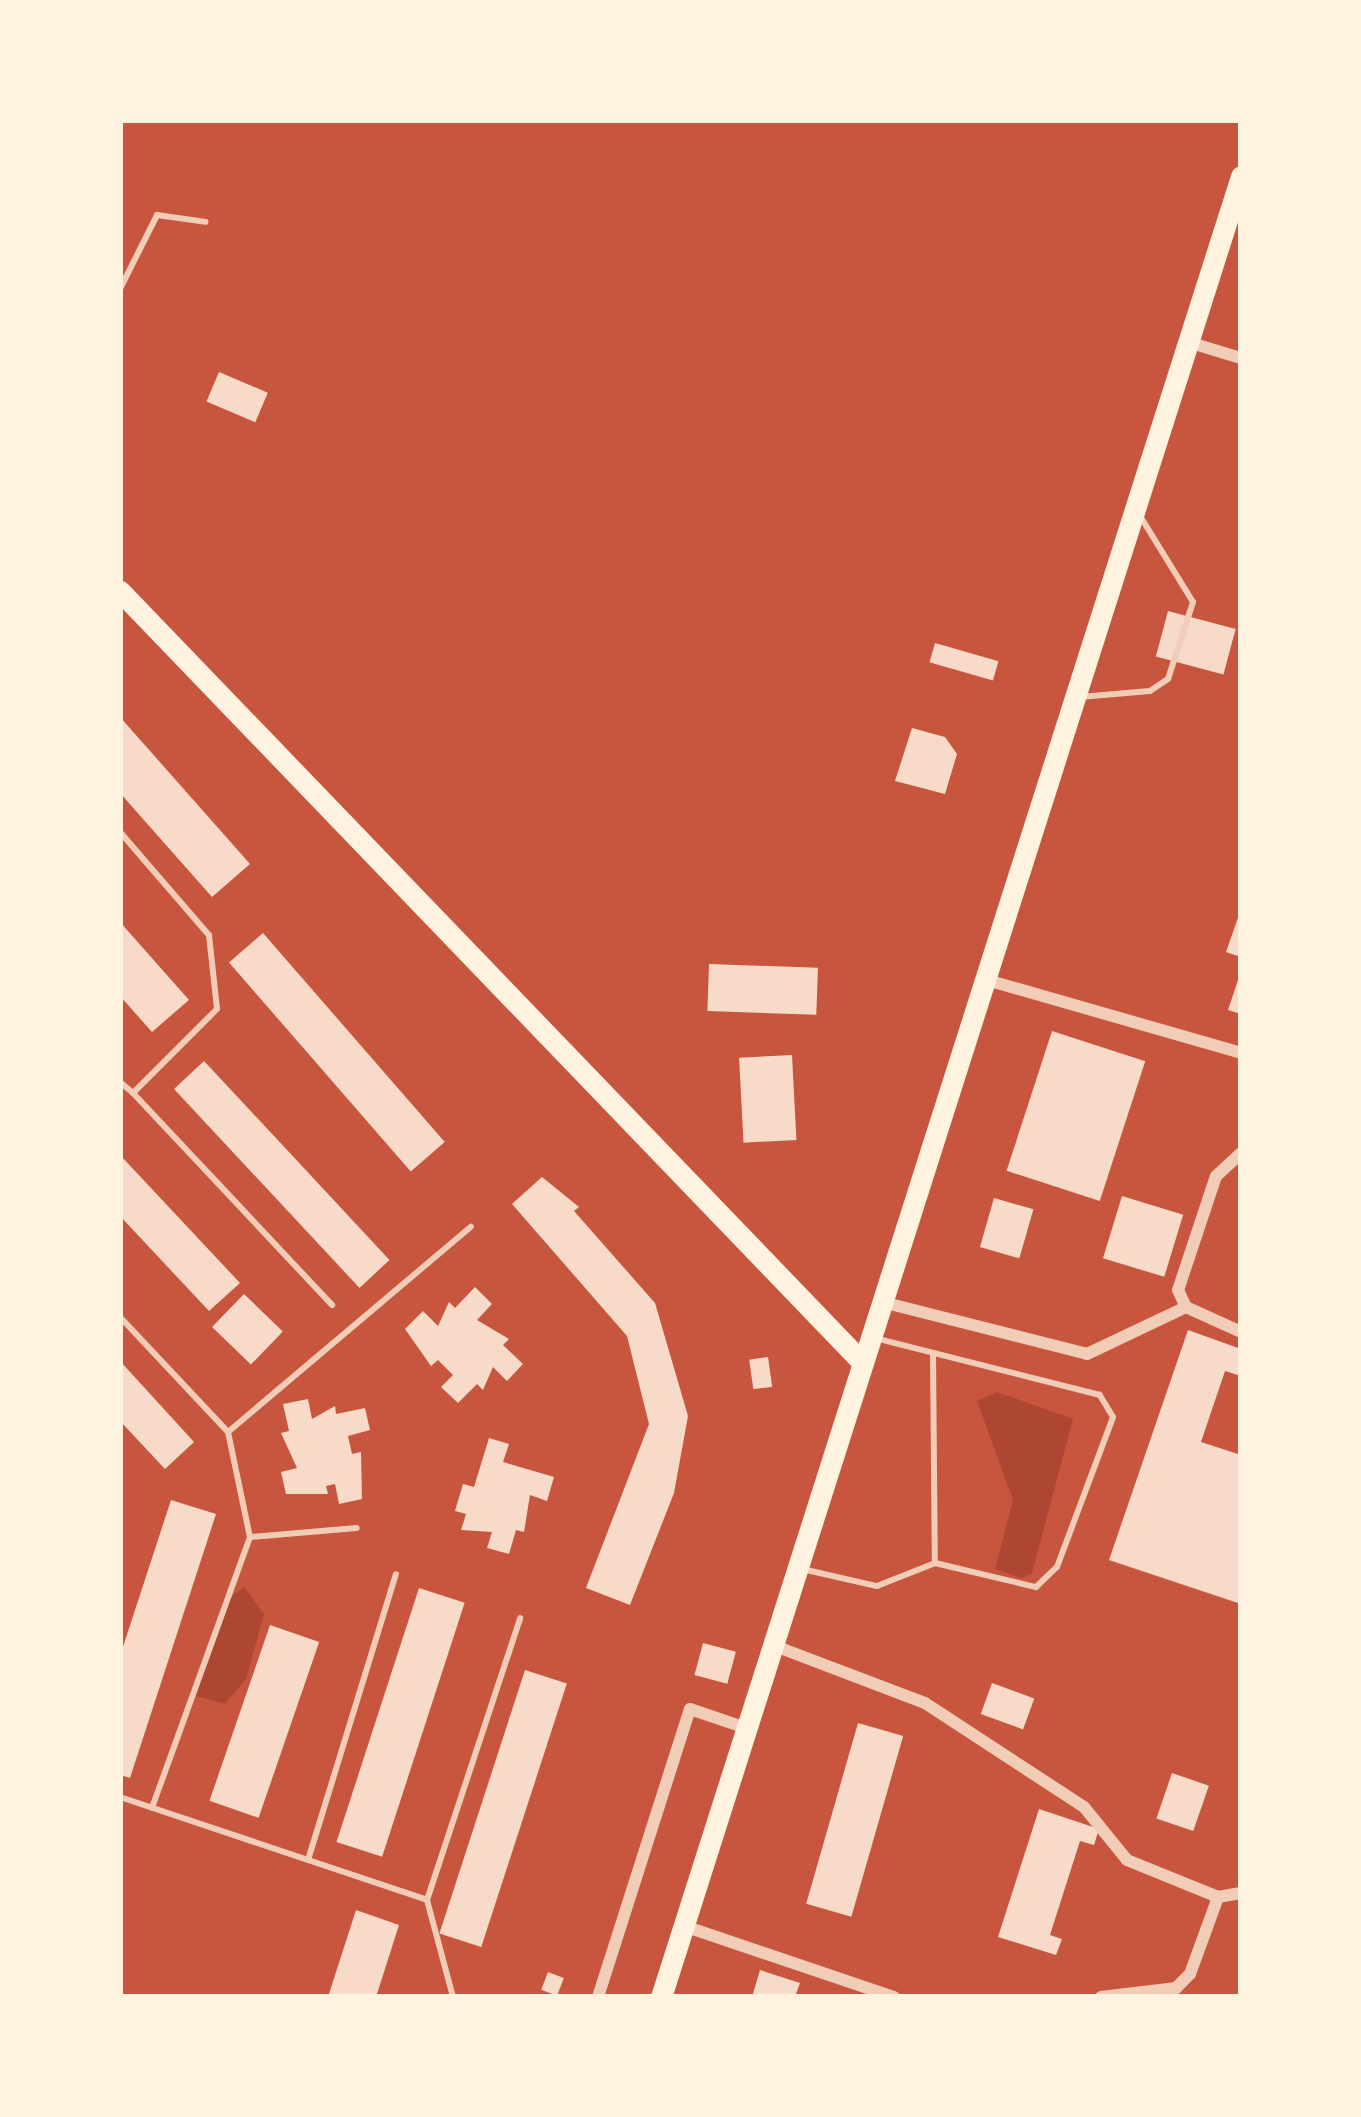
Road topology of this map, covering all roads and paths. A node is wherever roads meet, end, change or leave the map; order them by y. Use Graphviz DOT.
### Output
graph roads {
  1 [pos="1241,176"];
  2 [pos="206,221"];
  3 [pos="120,289"];
  4 [pos="1188,342"];
  5 [pos="1241,358"];
  6 [pos="1135,509"];
  7 [pos="120,591"];
  8 [pos="1076,698"];
  9 [pos="120,832"];
  10 [pos="987,980"];
  11 [pos="1241,1053"];
  12 [pos="120,1082"];
  13 [pos="133,1093"];
  14 [pos="1241,1153"];
  15 [pos="471,1227"];
  16 [pos="882,1302"];
  17 [pos="332,1305"];
  18 [pos="1186,1307"];
  19 [pos="120,1316"];
  20 [pos="1241,1332"];
  21 [pos="871,1336"];
  22 [pos="933,1353"];
  23 [pos="863,1363"];
  24 [pos="228,1432"];
  25 [pos="357,1528"];
  26 [pos="250,1537"];
  27 [pos="935,1563"];
  28 [pos="800,1568"];
  29 [pos="396,1574"];
  30 [pos="520,1618"];
  31 [pos="775,1646"];
  32 [pos="749,1729"];
  33 [pos="120,1797"];
  34 [pos="152,1808"];
  35 [pos="308,1860"];
  36 [pos="1241,1893"];
  37 [pos="1218,1897"];
  38 [pos="427,1900"];
  39 [pos="684,1927"];
  40 [pos="453,1997"];
  41 [pos="598,1997"];
  42 [pos="661,1997"];
  43 [pos="894,1997"];
  44 [pos="1101,1997"];
  1 -- 4 [label="main road"];
  2 -- 3 [label="lane"];
  4 -- 5 [label="street"];
  4 -- 6 [label="main road"];
  6 -- 8 [label="main road"];
  6 -- 8 [label="lane"];
  7 -- 23 [label="main road"];
  8 -- 10 [label="main road"];
  9 -- 13 [label="lane"];
  10 -- 11 [label="street"];
  10 -- 16 [label="main road"];
  12 -- 13 [label="lane"];
  13 -- 17 [label="lane"];
  14 -- 18 [label="street"];
  15 -- 24 [label="lane"];
  16 -- 18 [label="street"];
  16 -- 21 [label="main road"];
  18 -- 20 [label="street"];
  19 -- 24 [label="lane"];
  21 -- 22 [label="lane"];
  21 -- 23 [label="main road"];
  22 -- 27 [label="lane"];
  22 -- 27 [label="lane"];
  23 -- 28 [label="main road"];
  24 -- 26 [label="lane"];
  25 -- 26 [label="lane"];
  26 -- 34 [label="lane"];
  27 -- 28 [label="lane"];
  28 -- 31 [label="main road"];
  29 -- 35 [label="lane"];
  30 -- 38 [label="lane"];
  31 -- 32 [label="main road"];
  31 -- 37 [label="street"];
  32 -- 39 [label="main road"];
  32 -- 41 [label="street"];
  33 -- 34 [label="lane"];
  34 -- 35 [label="lane"];
  35 -- 38 [label="lane"];
  36 -- 37 [label="street"];
  37 -- 44 [label="street"];
  38 -- 40 [label="lane"];
  39 -- 42 [label="main road"];
  39 -- 43 [label="street"];
}
